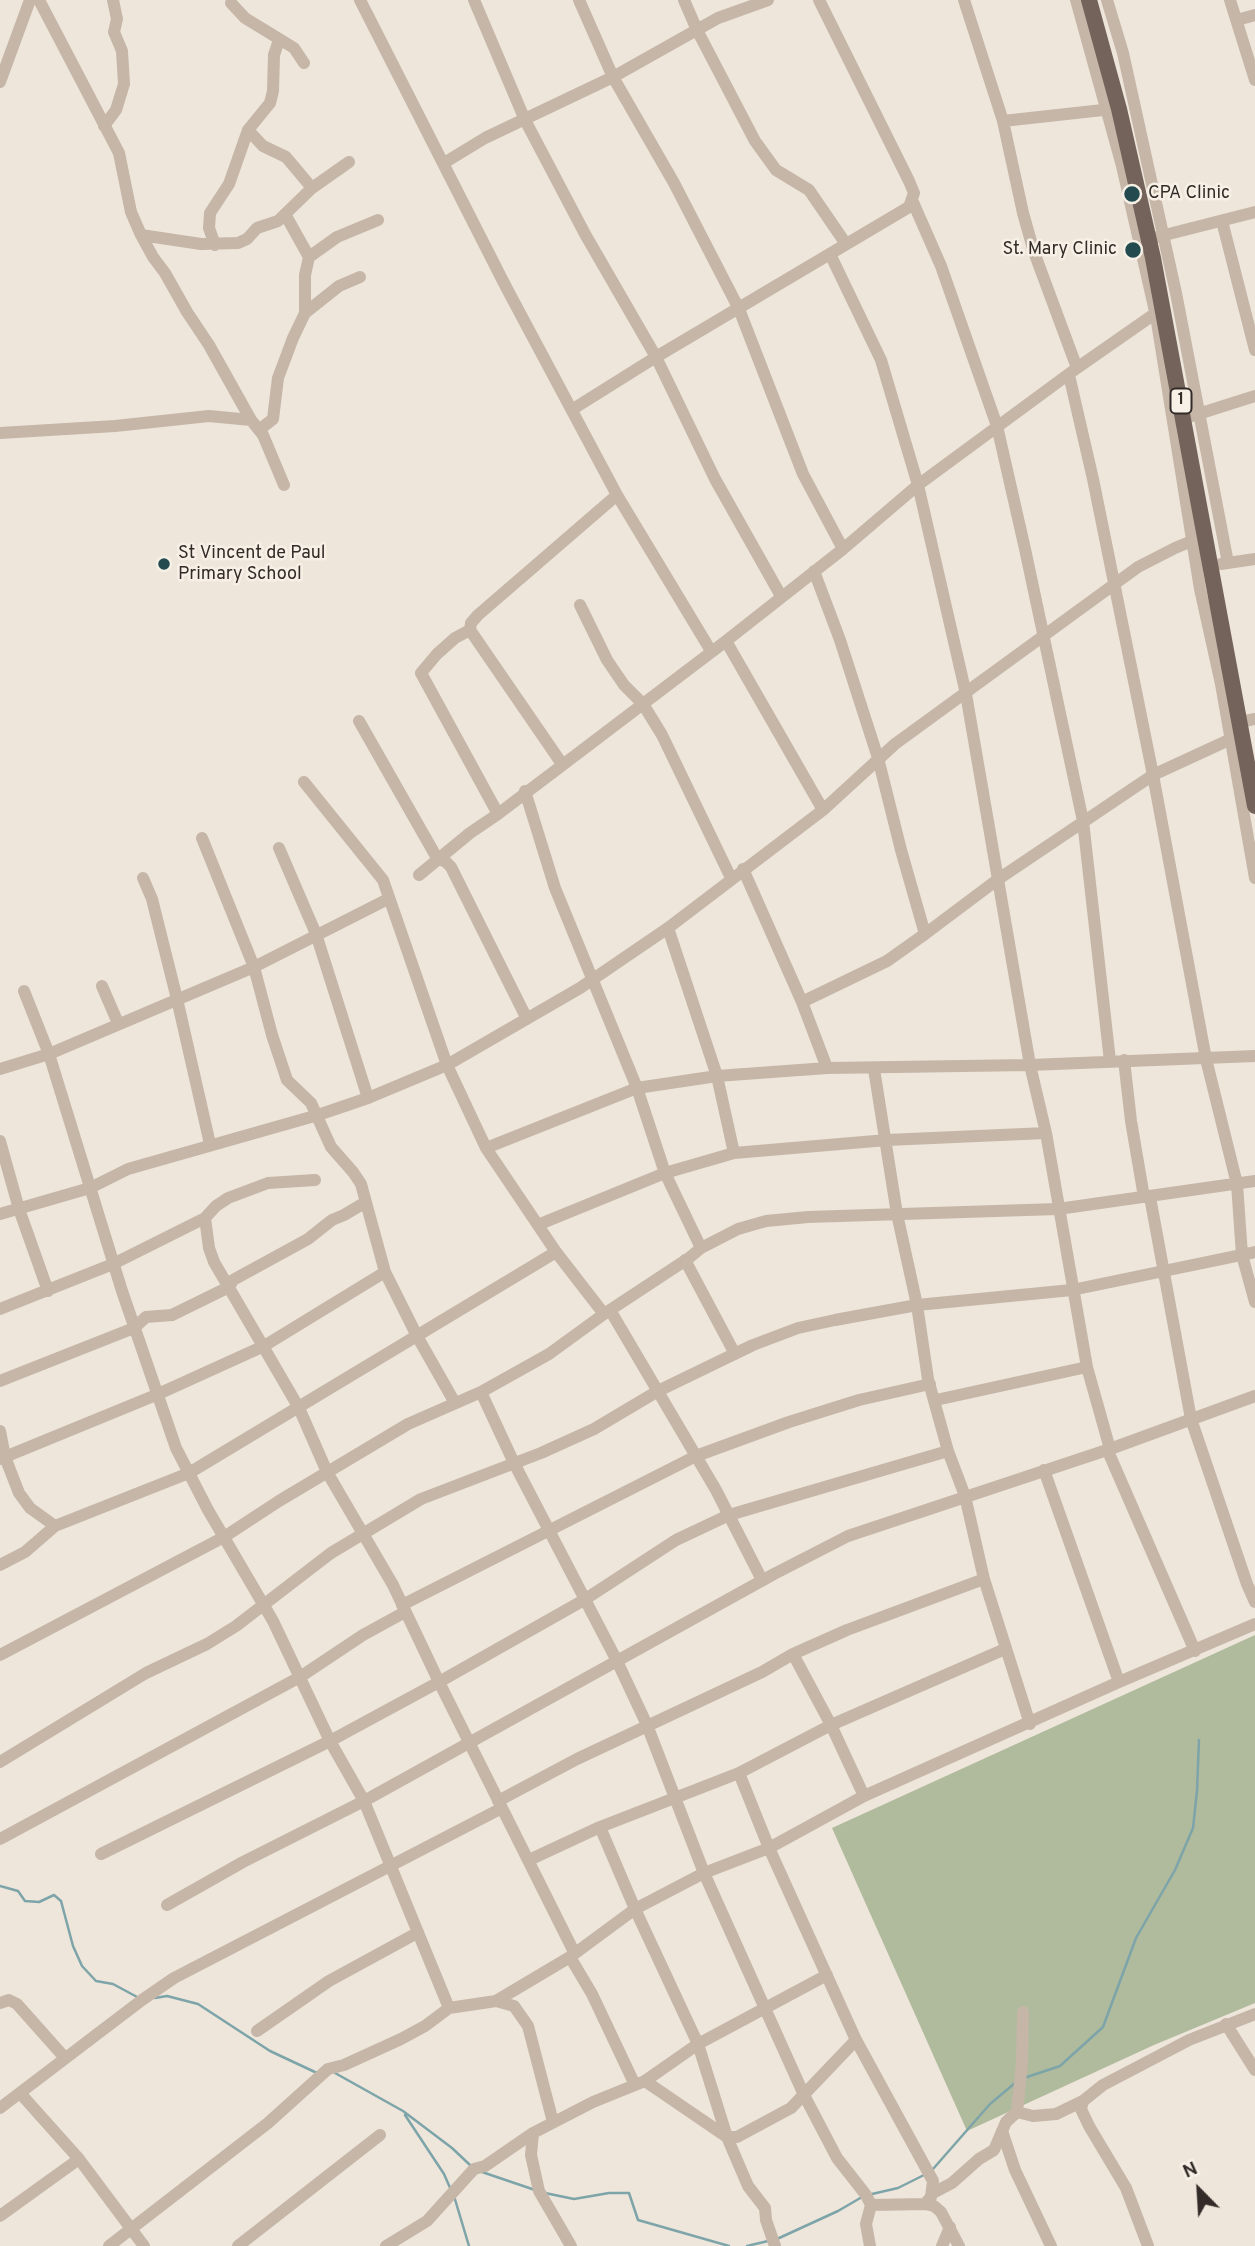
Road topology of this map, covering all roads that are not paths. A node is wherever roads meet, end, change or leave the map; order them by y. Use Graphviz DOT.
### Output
graph roads {
  1 [pos="30,0"];
  2 [pos="39,0"];
  3 [pos="113,0"];
  4 [pos="360,0"];
  5 [pos="474,0"];
  6 [pos="579,0"];
  7 [pos="684,0"];
  8 [pos="768,0"];
  9 [pos="819,0"];
  10 [pos="964,0"];
  11 [pos="1076,0"];
  12 [pos="1089,0"];
  13 [pos="1107,0"];
  14 [pos="1230,0"];
  15 [pos="231,3"];
  16 [pos="1255,15"];
  17 [pos="1237,20"];
  18 [pos="697,30"];
  19 [pos="279,40"];
  20 [pos="1123,53"];
  21 [pos="1105,56"];
  22 [pos="304,63"];
  23 [pos="613,77"];
  24 [pos="1255,80"];
  25 [pos="0,82"];
  26 [pos="1113,109"];
  27 [pos="525,120"];
  28 [pos="1003,121"];
  29 [pos="104,126"];
  30 [pos="248,130"];
  31 [pos="349,162"];
  32 [pos="444,163"];
  33 [pos="312,188"];
  34 [pos="912,200"];
  35 [pos="1255,212"];
  36 [pos="285,214"];
  37 [pos="378,220"];
  38 [pos="1222,221"];
  39 [pos="141,235"];
  40 [pos="1156,238"];
  41 [pos="846,244"];
  42 [pos="215,245"];
  43 [pos="830,254"];
  44 [pos="309,257"];
  45 [pos="360,277"];
  46 [pos="740,309"];
  47 [pos="1160,312"];
  48 [pos="306,313"];
  49 [pos="1255,350"];
  50 [pos="656,357"];
  51 [pos="1073,371"];
  52 [pos="1255,396"];
  53 [pos="573,409"];
  54 [pos="1191,416"];
  55 [pos="255,425"];
  56 [pos="997,426"];
  57 [pos="0,433"];
  58 [pos="285,485"];
  59 [pos="918,485"];
  60 [pos="617,495"];
  61 [pos="1198,540"];
  62 [pos="843,549"];
  63 [pos="1255,559"];
  64 [pos="1228,563"];
  65 [pos="1210,566"];
  66 [pos="814,572"];
  67 [pos="1115,585"];
  68 [pos="781,596"];
  69 [pos="580,605"];
  70 [pos="470,630"];
  71 [pos="1044,634"];
  72 [pos="726,641"];
  73 [pos="711,651"];
  74 [pos="965,694"];
  75 [pos="643,704"];
  76 [pos="1247,720"];
  77 [pos="359,721"];
  78 [pos="1231,739"];
  79 [pos="878,758"];
  80 [pos="562,764"];
  81 [pos="1153,775"];
  82 [pos="304,782"];
  83 [pos="525,791"];
  84 [pos="1255,806"];
  85 [pos="823,810"];
  86 [pos="498,814"];
  87 [pos="1083,821"];
  88 [pos="202,838"];
  89 [pos="279,848"];
  90 [pos="437,858"];
  91 [pos="743,869"];
  92 [pos="419,875"];
  93 [pos="143,878"];
  94 [pos="731,878"];
  95 [pos="1255,878"];
  96 [pos="997,880"];
  97 [pos="388,898"];
  98 [pos="668,928"];
  99 [pos="316,934"];
  100 [pos="925,934"];
  101 [pos="254,967"];
  102 [pos="593,979"];
  103 [pos="102,986"];
  104 [pos="24,991"];
  105 [pos="177,999"];
  106 [pos="802,1002"];
  107 [pos="527,1019"];
  108 [pos="118,1023"];
  109 [pos="49,1054"];
  110 [pos="1255,1056"];
  111 [pos="1206,1059"];
  112 [pos="1110,1060"];
  113 [pos="1124,1060"];
  114 [pos="447,1065"];
  115 [pos="1030,1065"];
  116 [pos="827,1068"];
  117 [pos="0,1069"];
  118 [pos="874,1069"];
  119 [pos="717,1076"];
  120 [pos="637,1088"];
  121 [pos="368,1098"];
  122 [pos="318,1115"];
  123 [pos="1046,1133"];
  124 [pos="887,1140"];
  125 [pos="0,1141"];
  126 [pos="210,1144"];
  127 [pos="486,1148"];
  128 [pos="734,1153"];
  129 [pos="665,1173"];
  130 [pos="315,1180"];
  131 [pos="1255,1181"];
  132 [pos="1237,1184"];
  133 [pos="90,1188"];
  134 [pos="1147,1197"];
  135 [pos="366,1202"];
  136 [pos="19,1209"];
  137 [pos="1058,1209"];
  138 [pos="0,1214"];
  139 [pos="897,1214"];
  140 [pos="205,1218"];
  141 [pos="540,1224"];
  142 [pos="701,1248"];
  143 [pos="556,1252"];
  144 [pos="1249,1253"];
  145 [pos="685,1261"];
  146 [pos="113,1264"];
  147 [pos="386,1272"];
  148 [pos="1166,1272"];
  149 [pos="229,1287"];
  150 [pos="1072,1290"];
  151 [pos="48,1291"];
  152 [pos="1255,1302"];
  153 [pos="916,1305"];
  154 [pos="0,1309"];
  155 [pos="607,1312"];
  156 [pos="134,1328"];
  157 [pos="417,1336"];
  158 [pos="264,1346"];
  159 [pos="735,1354"];
  160 [pos="1087,1367"];
  161 [pos="0,1381"];
  162 [pos="930,1384"];
  163 [pos="658,1391"];
  164 [pos="481,1392"];
  165 [pos="156,1395"];
  166 [pos="1255,1396"];
  167 [pos="936,1400"];
  168 [pos="454,1403"];
  169 [pos="299,1408"];
  170 [pos="1191,1419"];
  171 [pos="0,1431"];
  172 [pos="1109,1449"];
  173 [pos="948,1451"];
  174 [pos="696,1456"];
  175 [pos="2,1458"];
  176 [pos="514,1463"];
  177 [pos="1044,1470"];
  178 [pos="327,1472"];
  179 [pos="189,1473"];
  180 [pos="965,1496"];
  181 [pos="729,1515"];
  182 [pos="55,1526"];
  183 [pos="549,1531"];
  184 [pos="362,1532"];
  185 [pos="224,1537"];
  186 [pos="0,1565"];
  187 [pos="984,1579"];
  188 [pos="762,1580"];
  189 [pos="584,1600"];
  190 [pos="1255,1602"];
  191 [pos="262,1605"];
  192 [pos="404,1609"];
  193 [pos="1255,1624"];
  194 [pos="1005,1649"];
  195 [pos="1195,1651"];
  196 [pos="793,1654"];
  197 [pos="0,1655"];
  198 [pos="617,1661"];
  199 [pos="300,1677"];
  200 [pos="439,1682"];
  201 [pos="1119,1682"];
  202 [pos="831,1724"];
  203 [pos="1030,1724"];
  204 [pos="647,1725"];
  205 [pos="330,1741"];
  206 [pos="470,1742"];
  207 [pos="0,1762"];
  208 [pos="739,1773"];
  209 [pos="864,1796"];
  210 [pos="676,1797"];
  211 [pos="364,1801"];
  212 [pos="500,1805"];
  213 [pos="600,1827"];
  214 [pos="0,1839"];
  215 [pos="769,1848"];
  216 [pos="101,1854"];
  217 [pos="529,1860"];
  218 [pos="391,1867"];
  219 [pos="704,1873"];
  220 [pos="167,1905"];
  221 [pos="635,1909"];
  222 [pos="417,1933"];
  223 [pos="572,1954"];
  224 [pos="827,1975"];
  225 [pos="496,2001"];
  226 [pos="0,2003"];
  227 [pos="766,2007"];
  228 [pos="449,2008"];
  229 [pos="1023,2012"];
  230 [pos="1255,2014"];
  231 [pos="1226,2024"];
  232 [pos="257,2031"];
  233 [pos="856,2040"];
  234 [pos="698,2044"];
  235 [pos="65,2058"];
  236 [pos="1255,2070"];
  237 [pos="640,2083"];
  238 [pos="20,2092"];
  239 [pos="804,2095"];
  240 [pos="1083,2101"];
  241 [pos="0,2108"];
  242 [pos="1017,2112"];
  243 [pos="553,2122"];
  244 [pos="1002,2131"];
  245 [pos="533,2133"];
  246 [pos="380,2135"];
  247 [pos="727,2137"];
  248 [pos="79,2159"];
  249 [pos="933,2193"];
  250 [pos="925,2204"];
  251 [pos="871,2205"];
  252 [pos="0,2216"];
  253 [pos="950,2227"];
  254 [pos="133,2229"];
  255 [pos="109,2246"];
  256 [pos="144,2246"];
  257 [pos="238,2246"];
  258 [pos="386,2246"];
  259 [pos="570,2246"];
  260 [pos="775,2246"];
  261 [pos="870,2246"];
  262 [pos="942,2246"];
  263 [pos="958,2246"];
  264 [pos="1051,2246"];
  265 [pos="1148,2246"];
  1 -- 25 [label="street"];
  2 -- 29 [label="street"];
  3 -- 29 [label="street"];
  4 -- 32 [label="street"];
  5 -- 27 [label="street"];
  6 -- 23 [label="street"];
  7 -- 18 [label="street"];
  8 -- 18 [label="street"];
  9 -- 34 [label="street"];
  10 -- 28 [label="street"];
  11 -- 26 [label="street"];
  12 -- 21 [label="main road, 1"];
  13 -- 20 [label="street"];
  14 -- 17 [label="street"];
  15 -- 19 [label="street"];
  16 -- 17 [label="street"];
  17 -- 24 [label="street"];
  18 -- 23 [label="street"];
  18 -- 41 [label="street"];
  19 -- 22 [label="street"];
  19 -- 30 [label="street"];
  20 -- 21 [label="street"];
  20 -- 40 [label="street"];
  21 -- 26 [label="main road, 1"];
  23 -- 27 [label="street"];
  23 -- 46 [label="street"];
  26 -- 28 [label="street"];
  26 -- 40 [label="main road, 1"];
  26 -- 47 [label="street"];
  27 -- 32 [label="street"];
  27 -- 50 [label="street"];
  28 -- 51 [label="street"];
  29 -- 39 [label="street"];
  30 -- 33 [label="street"];
  30 -- 42 [label="street"];
  31 -- 33 [label="street"];
  32 -- 53 [label="street"];
  33 -- 36 [label="street"];
  34 -- 41 [label="street"];
  34 -- 56 [label="street"];
  35 -- 38 [label="street"];
  36 -- 42 [label="street"];
  36 -- 44 [label="street"];
  37 -- 44 [label="street"];
  38 -- 40 [label="street"];
  38 -- 49 [label="street"];
  39 -- 42 [label="street"];
  39 -- 55 [label="street"];
  40 -- 47 [label="main road, 1"];
  40 -- 54 [label="street"];
  41 -- 43 [label="street"];
  43 -- 46 [label="street"];
  43 -- 59 [label="street"];
  44 -- 48 [label="street"];
  45 -- 48 [label="street"];
  46 -- 50 [label="street"];
  46 -- 62 [label="street"];
  47 -- 51 [label="street"];
  47 -- 54 [label="main road, 1"];
  47 -- 61 [label="street"];
  48 -- 55 [label="street"];
  50 -- 53 [label="street"];
  50 -- 68 [label="street"];
  51 -- 56 [label="street"];
  51 -- 67 [label="street"];
  52 -- 54 [label="street"];
  53 -- 60 [label="street"];
  54 -- 61 [label="main road, 1"];
  54 -- 64 [label="street"];
  55 -- 57 [label="street"];
  55 -- 58 [label="street"];
  56 -- 59 [label="street"];
  56 -- 71 [label="street"];
  59 -- 62 [label="street"];
  59 -- 74 [label="street"];
  60 -- 70 [label="street"];
  60 -- 73 [label="street"];
  61 -- 65 [label="main road, 1"];
  61 -- 67 [label="street"];
  61 -- 78 [label="street"];
  62 -- 66 [label="street"];
  63 -- 64 [label="street"];
  64 -- 65 [label="street"];
  65 -- 76 [label="main road, 1"];
  66 -- 68 [label="street"];
  66 -- 79 [label="street"];
  67 -- 71 [label="street"];
  67 -- 81 [label="street"];
  68 -- 72 [label="street"];
  69 -- 75 [label="street"];
  70 -- 80 [label="street"];
  70 -- 86 [label="street"];
  71 -- 74 [label="street"];
  71 -- 87 [label="street"];
  72 -- 73 [label="street"];
  72 -- 85 [label="street"];
  73 -- 75 [label="street"];
  74 -- 79 [label="street"];
  74 -- 96 [label="street"];
  75 -- 80 [label="street"];
  75 -- 94 [label="street"];
  76 -- 84 [label="main road, 1"];
  77 -- 90 [label="street"];
  78 -- 81 [label="street"];
  78 -- 95 [label="street"];
  79 -- 85 [label="street"];
  79 -- 100 [label="street"];
  80 -- 83 [label="street"];
  81 -- 87 [label="street"];
  81 -- 111 [label="street"];
  82 -- 97 [label="street"];
  83 -- 86 [label="street"];
  83 -- 102 [label="street"];
  85 -- 91 [label="street"];
  86 -- 90 [label="street"];
  87 -- 96 [label="street"];
  87 -- 112 [label="street"];
  88 -- 101 [label="street"];
  89 -- 99 [label="street"];
  90 -- 92 [label="street"];
  90 -- 107 [label="street"];
  91 -- 94 [label="street"];
  91 -- 106 [label="street"];
  93 -- 105 [label="street"];
  94 -- 98 [label="street"];
  96 -- 100 [label="street"];
  96 -- 115 [label="street"];
  97 -- 99 [label="street"];
  97 -- 114 [label="street"];
  98 -- 102 [label="street"];
  98 -- 119 [label="street"];
  99 -- 101 [label="street"];
  99 -- 121 [label="street"];
  100 -- 106 [label="street"];
  101 -- 105 [label="street"];
  101 -- 122 [label="street"];
  102 -- 107 [label="street"];
  102 -- 120 [label="street"];
  103 -- 108 [label="street"];
  104 -- 109 [label="street"];
  105 -- 108 [label="street"];
  105 -- 126 [label="street"];
  106 -- 116 [label="street"];
  107 -- 114 [label="street"];
  108 -- 109 [label="street"];
  109 -- 117 [label="street"];
  109 -- 133 [label="street"];
  110 -- 111 [label="street"];
  111 -- 113 [label="street"];
  111 -- 132 [label="street"];
  112 -- 113 [label="street"];
  112 -- 115 [label="street"];
  113 -- 134 [label="street"];
  114 -- 121 [label="street"];
  114 -- 127 [label="street"];
  115 -- 118 [label="street"];
  115 -- 123 [label="street"];
  116 -- 118 [label="street"];
  116 -- 119 [label="street"];
  118 -- 124 [label="street"];
  119 -- 120 [label="street"];
  119 -- 128 [label="street"];
  120 -- 127 [label="street"];
  120 -- 129 [label="street"];
  121 -- 122 [label="street"];
  122 -- 126 [label="street"];
  122 -- 135 [label="street"];
  123 -- 124 [label="street"];
  123 -- 137 [label="street"];
  124 -- 128 [label="street"];
  124 -- 139 [label="street"];
  125 -- 136 [label="street"];
  126 -- 133 [label="street"];
  127 -- 141 [label="street"];
  128 -- 129 [label="street"];
  129 -- 141 [label="street"];
  129 -- 142 [label="street"];
  130 -- 140 [label="street"];
  131 -- 132 [label="street"];
  132 -- 134 [label="street"];
  132 -- 144 [label="street"];
  133 -- 136 [label="street"];
  133 -- 146 [label="street"];
  134 -- 137 [label="street"];
  134 -- 148 [label="street"];
  135 -- 147 [label="street"];
  135 -- 149 [label="street"];
  136 -- 138 [label="street"];
  136 -- 151 [label="street"];
  137 -- 139 [label="street"];
  137 -- 150 [label="street"];
  139 -- 142 [label="street"];
  139 -- 153 [label="street"];
  140 -- 146 [label="street"];
  140 -- 149 [label="street"];
  141 -- 143 [label="street"];
  142 -- 145 [label="street"];
  143 -- 155 [label="street"];
  143 -- 157 [label="street"];
  144 -- 148 [label="street"];
  144 -- 152 [label="street"];
  145 -- 155 [label="street"];
  145 -- 159 [label="street"];
  146 -- 151 [label="street"];
  146 -- 156 [label="street"];
  147 -- 157 [label="street"];
  147 -- 158 [label="street"];
  148 -- 150 [label="street"];
  148 -- 170 [label="street"];
  149 -- 156 [label="street"];
  149 -- 158 [label="street"];
  150 -- 153 [label="street"];
  150 -- 160 [label="street"];
  151 -- 154 [label="street"];
  153 -- 159 [label="street"];
  153 -- 162 [label="street"];
  155 -- 163 [label="street"];
  155 -- 164 [label="street"];
  156 -- 161 [label="street"];
  156 -- 165 [label="street"];
  157 -- 168 [label="street"];
  157 -- 169 [label="street"];
  158 -- 165 [label="street"];
  158 -- 169 [label="street"];
  159 -- 163 [label="street"];
  160 -- 167 [label="street"];
  160 -- 172 [label="street"];
  162 -- 167 [label="street"];
  162 -- 174 [label="street"];
  163 -- 174 [label="street"];
  163 -- 176 [label="street"];
  164 -- 168 [label="street"];
  164 -- 176 [label="street"];
  165 -- 175 [label="street"];
  165 -- 179 [label="street"];
  166 -- 170 [label="street"];
  167 -- 173 [label="street"];
  168 -- 178 [label="street"];
  169 -- 178 [label="street"];
  169 -- 179 [label="street"];
  170 -- 172 [label="street"];
  170 -- 190 [label="street"];
  171 -- 175 [label="street"];
  172 -- 177 [label="street"];
  172 -- 195 [label="street"];
  173 -- 180 [label="street"];
  173 -- 181 [label="street"];
  174 -- 181 [label="street"];
  174 -- 183 [label="street"];
  175 -- 182 [label="street"];
  176 -- 183 [label="street"];
  176 -- 184 [label="street"];
  177 -- 180 [label="street"];
  177 -- 201 [label="street"];
  178 -- 184 [label="street"];
  178 -- 185 [label="street"];
  179 -- 182 [label="street"];
  179 -- 185 [label="street"];
  180 -- 187 [label="street"];
  180 -- 188 [label="street"];
  181 -- 188 [label="street"];
  181 -- 189 [label="street"];
  182 -- 186 [label="street"];
  183 -- 189 [label="street"];
  183 -- 192 [label="street"];
  184 -- 191 [label="street"];
  184 -- 192 [label="street"];
  185 -- 191 [label="street"];
  185 -- 197 [label="street"];
  187 -- 194 [label="street"];
  187 -- 196 [label="street"];
  188 -- 198 [label="street"];
  189 -- 198 [label="street"];
  189 -- 200 [label="street"];
  191 -- 199 [label="street"];
  191 -- 207 [label="street"];
  192 -- 199 [label="street"];
  192 -- 200 [label="street"];
  193 -- 195 [label="street"];
  194 -- 202 [label="street"];
  194 -- 203 [label="street"];
  195 -- 201 [label="street"];
  196 -- 202 [label="street"];
  196 -- 204 [label="street"];
  198 -- 204 [label="street"];
  198 -- 206 [label="street"];
  199 -- 205 [label="street"];
  199 -- 214 [label="street"];
  200 -- 205 [label="street"];
  200 -- 206 [label="street"];
  201 -- 203 [label="street"];
  202 -- 208 [label="street"];
  202 -- 209 [label="street"];
  203 -- 209 [label="street"];
  204 -- 210 [label="street"];
  204 -- 212 [label="street"];
  205 -- 211 [label="street"];
  205 -- 216 [label="street"];
  206 -- 211 [label="street"];
  206 -- 212 [label="street"];
  208 -- 210 [label="street"];
  208 -- 215 [label="street"];
  209 -- 215 [label="street"];
  210 -- 213 [label="street"];
  210 -- 219 [label="street"];
  211 -- 218 [label="street"];
  211 -- 220 [label="street"];
  212 -- 217 [label="street"];
  212 -- 218 [label="street"];
  213 -- 217 [label="street"];
  213 -- 221 [label="street"];
  215 -- 219 [label="street"];
  215 -- 224 [label="street"];
  217 -- 223 [label="street"];
  218 -- 222 [label="street"];
  218 -- 235 [label="street"];
  219 -- 221 [label="street"];
  219 -- 227 [label="street"];
  221 -- 223 [label="street"];
  221 -- 234 [label="street"];
  222 -- 228 [label="street"];
  222 -- 232 [label="street"];
  223 -- 225 [label="street"];
  223 -- 237 [label="street"];
  224 -- 227 [label="street"];
  224 -- 233 [label="street"];
  225 -- 228 [label="street"];
  225 -- 243 [label="street"];
  226 -- 235 [label="street"];
  227 -- 234 [label="street"];
  227 -- 239 [label="street"];
  228 -- 254 [label="street"];
  229 -- 242 [label="street"];
  230 -- 231 [label="street"];
  231 -- 236 [label="street"];
  231 -- 240 [label="street"];
  233 -- 239 [label="street"];
  233 -- 249 [label="street"];
  234 -- 237 [label="street"];
  234 -- 247 [label="street"];
  235 -- 238 [label="street"];
  237 -- 243 [label="street"];
  237 -- 247 [label="street"];
  238 -- 241 [label="street"];
  238 -- 248 [label="street"];
  239 -- 247 [label="street"];
  239 -- 251 [label="street"];
  240 -- 242 [label="street"];
  240 -- 265 [label="street"];
  242 -- 244 [label="street"];
  243 -- 245 [label="street"];
  244 -- 249 [label="street"];
  244 -- 264 [label="street"];
  245 -- 258 [label="street"];
  245 -- 259 [label="street"];
  246 -- 257 [label="street"];
  247 -- 260 [label="street"];
  248 -- 252 [label="street"];
  248 -- 254 [label="street"];
  249 -- 250 [label="street"];
  250 -- 251 [label="street"];
  250 -- 253 [label="street"];
  251 -- 261 [label="street"];
  253 -- 262 [label="street"];
  253 -- 263 [label="street"];
  254 -- 255 [label="street"];
  254 -- 256 [label="street"];
}
